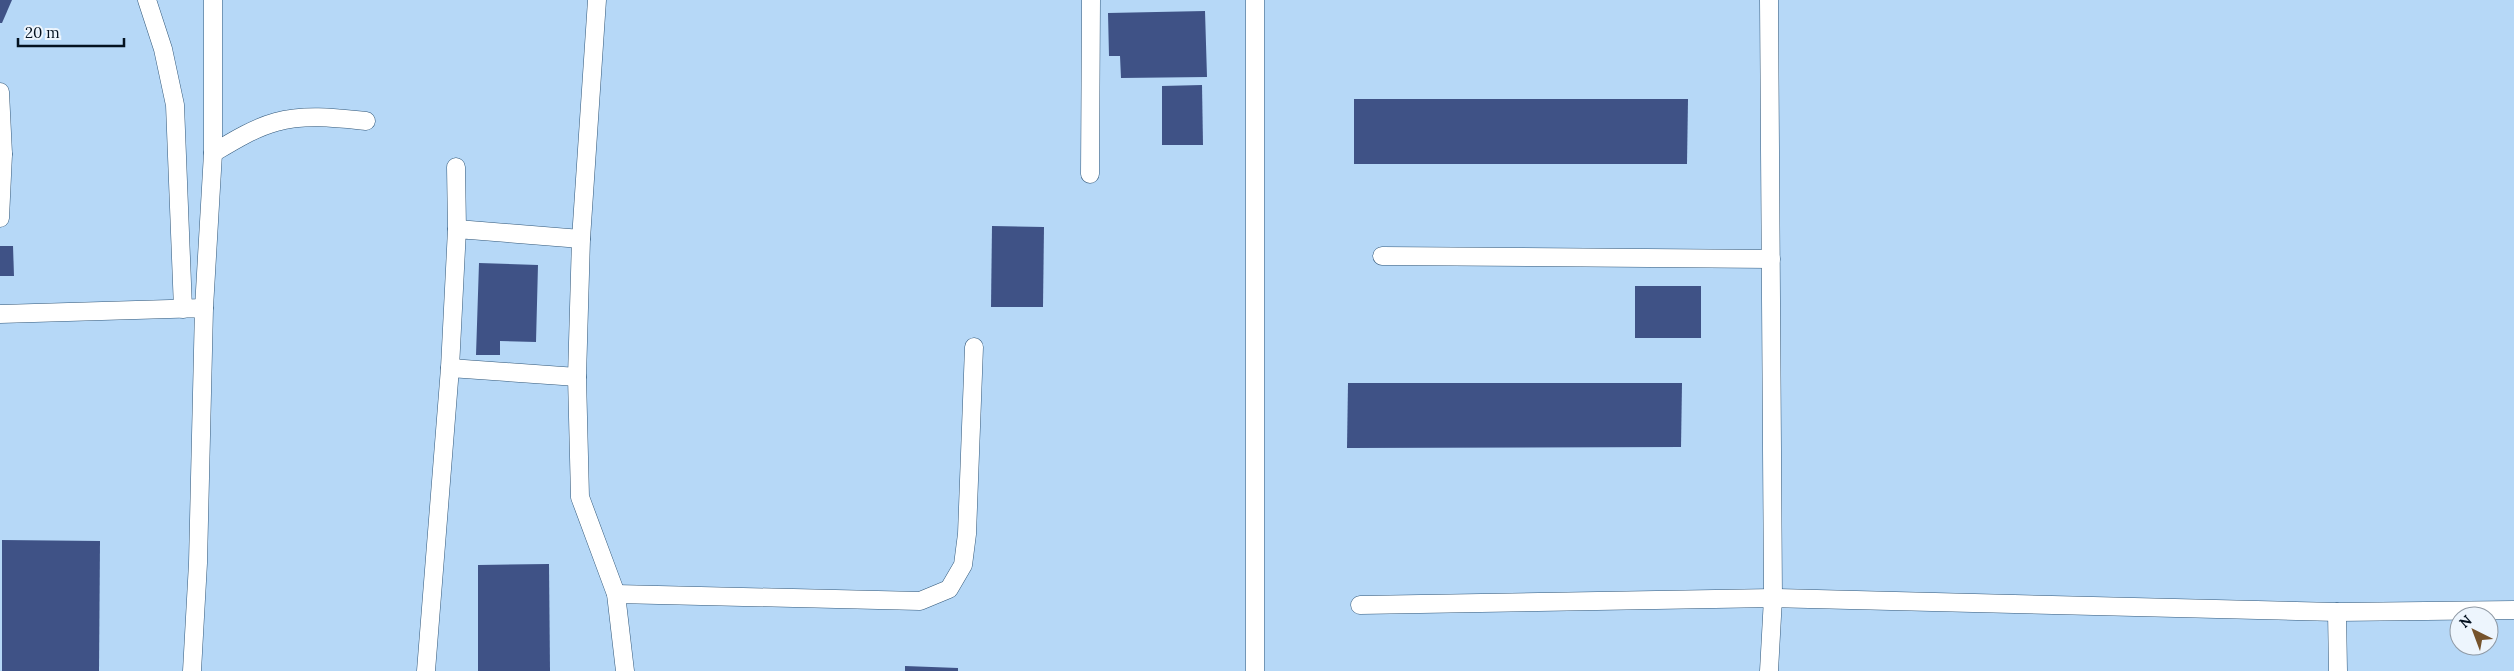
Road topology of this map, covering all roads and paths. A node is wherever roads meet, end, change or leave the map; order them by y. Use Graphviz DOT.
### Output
graph roads {
  1 [pos="147,0"];
  2 [pos="213,0"];
  3 [pos="597,0"];
  4 [pos="1091,0"];
  5 [pos="1255,0"];
  6 [pos="1769,0"];
  7 [pos="0,92"];
  8 [pos="366,120"];
  9 [pos="213,153"];
  10 [pos="2,154"];
  11 [pos="456,167"];
  12 [pos="1090,174"];
  13 [pos="0,218"];
  14 [pos="457,229"];
  15 [pos="581,240"];
  16 [pos="1382,256"];
  17 [pos="1770,259"];
  18 [pos="204,308"];
  19 [pos="183,309"];
  20 [pos="0,314"];
  21 [pos="974,347"];
  22 [pos="450,368"];
  23 [pos="577,377"];
  24 [pos="616,594"];
  25 [pos="1774,598"];
  26 [pos="1360,605"];
  27 [pos="2514,610"];
  28 [pos="2337,612"];
  29 [pos="192,671"];
  30 [pos="426,671"];
  31 [pos="625,671"];
  32 [pos="1256,671"];
  33 [pos="1769,671"];
  34 [pos="2338,671"];
  1 -- 19 [label="lane"];
  2 -- 9 [label="lane"];
  3 -- 15 [label="lane"];
  4 -- 12 [label="lane"];
  5 -- 32 [label="lane"];
  6 -- 17 [label="lane"];
  7 -- 10 [label="lane"];
  8 -- 9 [label="lane"];
  9 -- 18 [label="lane"];
  10 -- 13 [label="lane"];
  11 -- 14 [label="lane"];
  14 -- 15 [label="lane"];
  14 -- 22 [label="lane"];
  15 -- 23 [label="lane"];
  16 -- 17 [label="lane"];
  17 -- 25 [label="lane"];
  18 -- 19 [label="lane"];
  18 -- 29 [label="lane"];
  19 -- 20 [label="lane"];
  21 -- 24 [label="lane"];
  22 -- 23 [label="lane"];
  22 -- 30 [label="lane"];
  23 -- 24 [label="lane"];
  24 -- 31 [label="lane"];
  25 -- 26 [label="lane"];
  25 -- 28 [label="lane"];
  25 -- 33 [label="lane"];
  27 -- 28 [label="lane"];
  28 -- 34 [label="lane"];
}
